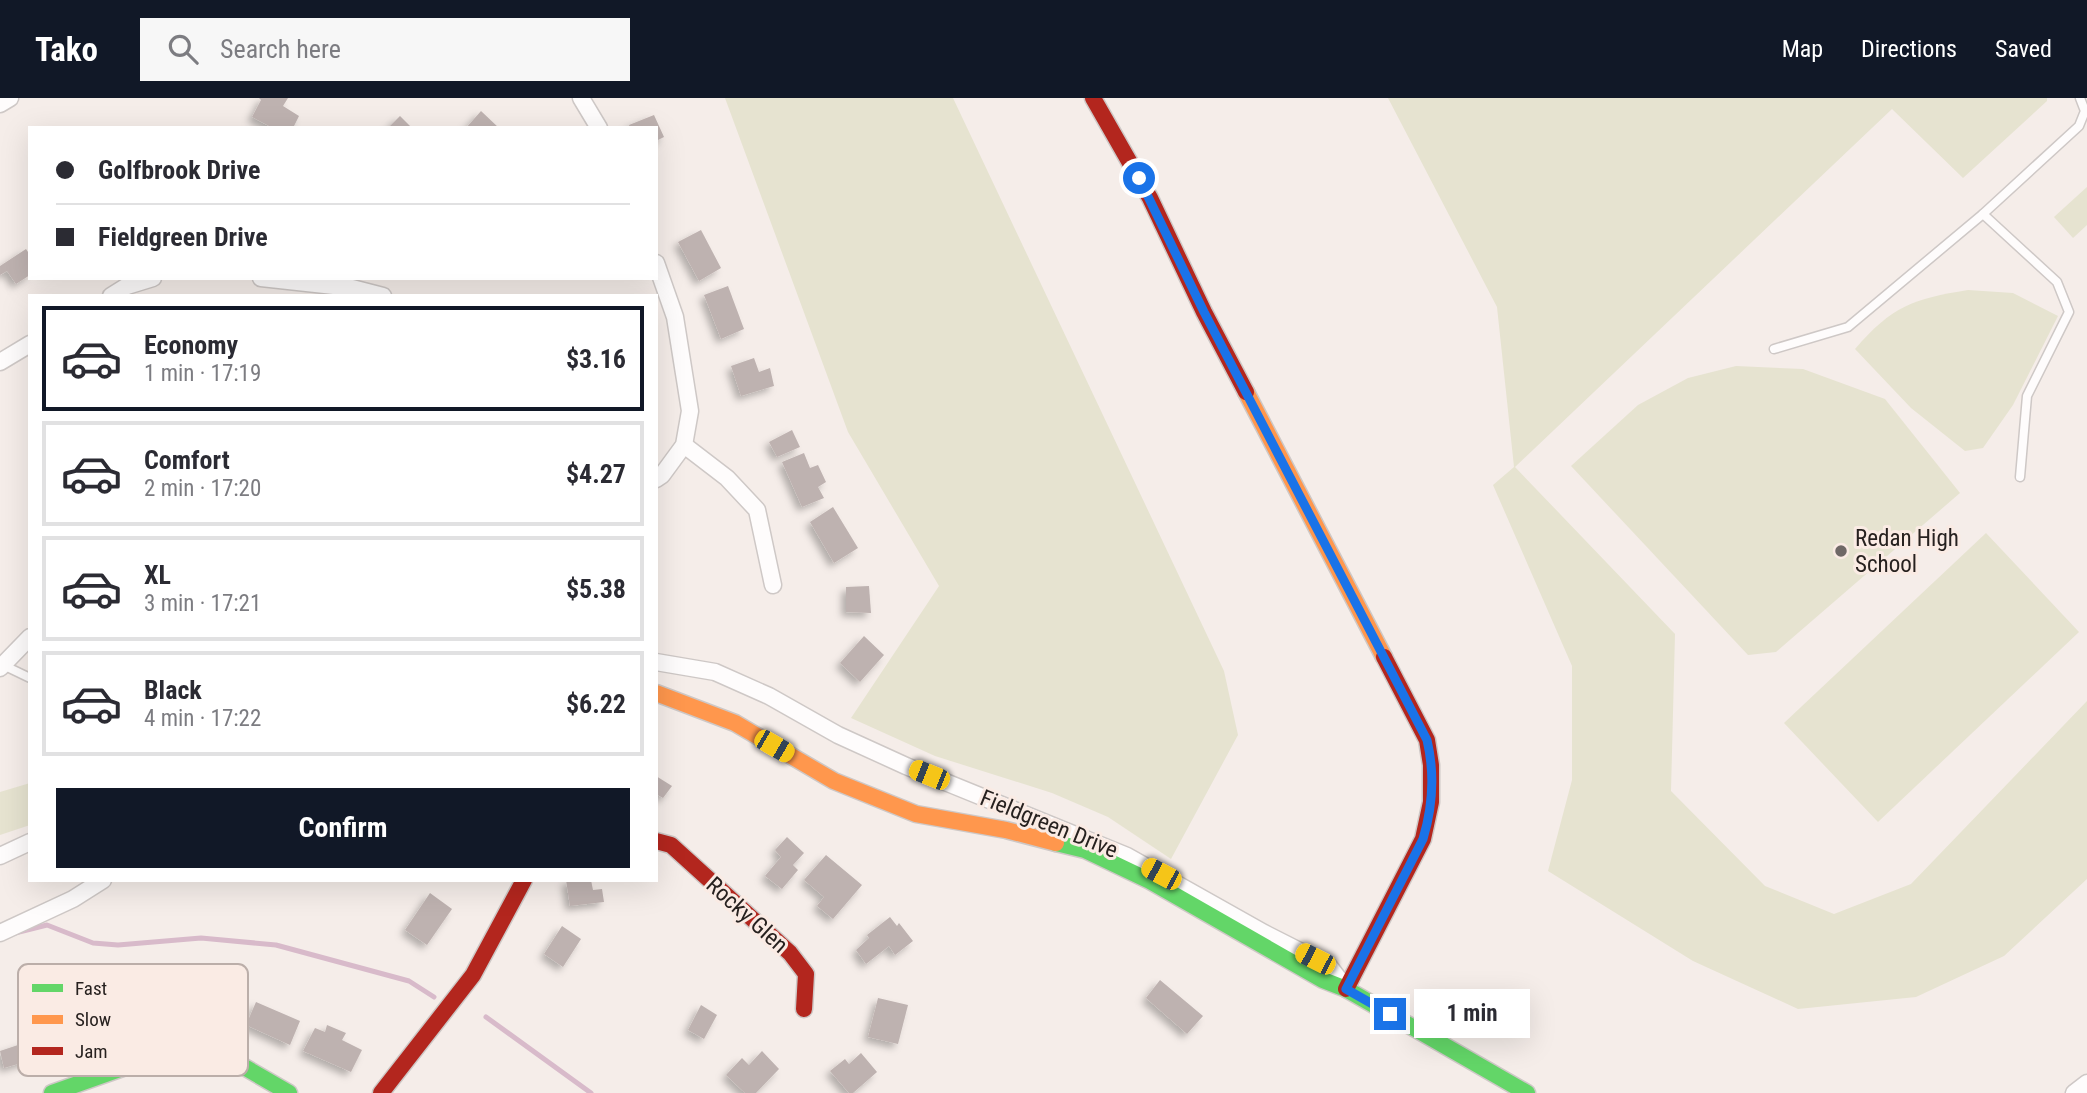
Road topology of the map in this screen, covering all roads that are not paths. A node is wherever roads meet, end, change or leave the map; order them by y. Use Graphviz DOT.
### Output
graph roads {
  1 [pos="10,98"];
  2 [pos="582,98"];
  3 [pos="1093,98"];
  4 [pos="2080,98"];
  5 [pos="0,104"];
  6 [pos="597,126"];
  7 [pos="1983,214"];
  8 [pos="658,269"];
  9 [pos="146,280"];
  10 [pos="279,280"];
  11 [pos="114,294"];
  12 [pos="375,294"];
  13 [pos="28,345"];
  14 [pos="1774,349"];
  15 [pos="0,362"];
  16 [pos="684,445"];
  17 [pos="2021,477"];
  18 [pos="658,478"];
  19 [pos="773,585"];
  20 [pos="28,639"];
  21 [pos="658,662"];
  22 [pos="1,667"];
  23 [pos="28,677"];
  24 [pos="658,693"];
  25 [pos="658,842"];
  26 [pos="28,843"];
  27 [pos="0,856"];
  28 [pos="100,882"];
  29 [pos="523,882"];
  30 [pos="0,933"];
  31 [pos="1346,989"];
  32 [pos="804,1009"];
  33 [pos="248,1069"];
  34 [pos="100,1076"];
  35 [pos="2087,1083"];
  36 [pos="52,1093"];
  37 [pos="289,1093"];
  38 [pos="380,1093"];
  39 [pos="1527,1093"];
  40 [pos="2074,1093"];
  1 -- 5 [label="street"];
  2 -- 6 [label="street"];
  3 -- 31 [label="street"];
  4 -- 7 [label="lane"];
  7 -- 14 [label="lane"];
  7 -- 17 [label="lane"];
  8 -- 16 [label="street"];
  9 -- 11 [label="street"];
  10 -- 12 [label="street"];
  13 -- 15 [label="street"];
  16 -- 18 [label="street"];
  16 -- 19 [label="street"];
  20 -- 22 [label="street"];
  21 -- 31 [label="street, Fieldgreen Drive"];
  22 -- 23 [label="lane"];
  24 -- 31 [label="street, Fieldgreen Drive"];
  25 -- 32 [label="street, Rocky Glen"];
  26 -- 27 [label="street"];
  28 -- 30 [label="street"];
  29 -- 38 [label="street"];
  31 -- 39 [label="street, Fieldgreen Drive"];
  33 -- 37 [label="street"];
  34 -- 36 [label="street"];
  35 -- 40 [label="street"];
}
